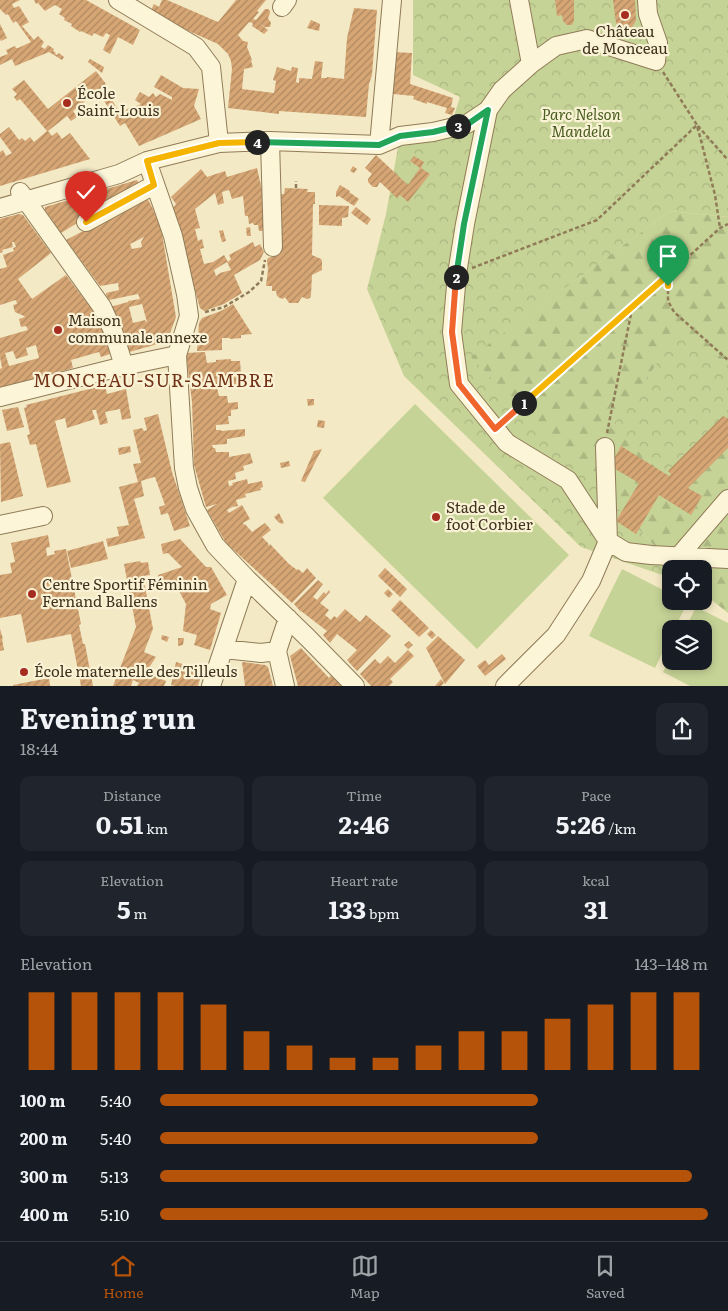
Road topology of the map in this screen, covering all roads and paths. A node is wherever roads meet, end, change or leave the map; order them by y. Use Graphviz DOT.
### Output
graph roads {
  1 [pos="118,0"];
  2 [pos="392,0"];
  3 [pos="519,0"];
  4 [pos="647,0"];
  5 [pos="144,7"];
  6 [pos="656,61"];
  7 [pos="531,64"];
  8 [pos="488,110"];
  9 [pos="697,125"];
  10 [pos="270,141"];
  11 [pos="219,143"];
  12 [pos="379,145"];
  13 [pos="728,160"];
  14 [pos="147,161"];
  15 [pos="296,181"];
  16 [pos="154,185"];
  17 [pos="296,188"];
  18 [pos="23,196"];
  19 [pos="0,197"];
  20 [pos="0,208"];
  21 [pos="86,222"];
  22 [pos="728,224"];
  23 [pos="720,228"];
  24 [pos="273,247"];
  25 [pos="457,274"];
  26 [pos="668,275"];
  27 [pos="632,308"];
  28 [pos="188,316"];
  29 [pos="177,355"];
  30 [pos="728,360"];
  31 [pos="124,366"];
  32 [pos="0,397"];
  33 [pos="495,429"];
  34 [pos="604,447"];
  35 [pos="728,499"];
  36 [pos="43,516"];
  37 [pos="0,525"];
  38 [pos="608,541"];
  39 [pos="679,556"];
  40 [pos="728,559"];
  41 [pos="247,579"];
  42 [pos="288,618"];
  43 [pos="224,649"];
  44 [pos="278,651"];
  45 [pos="211,686"];
  46 [pos="285,686"];
  47 [pos="354,686"];
  48 [pos="506,686"];
  1 -- 5 [label="street"];
  2 -- 12 [label="street"];
  3 -- 7 [label="street"];
  4 -- 6 [label="street"];
  5 -- 11 [label="street"];
  6 -- 7 [label="street"];
  6 -- 9 [label="path"];
  7 -- 8 [label="street"];
  8 -- 12 [label="street"];
  8 -- 25 [label="street"];
  9 -- 13 [label="path"];
  9 -- 23 [label="path"];
  9 -- 25 [label="path"];
  10 -- 11 [label="street"];
  10 -- 12 [label="street"];
  10 -- 24 [label="street"];
  11 -- 14 [label="street"];
  14 -- 16 [label="street"];
  14 -- 18 [label="street"];
  15 -- 17 [label="path"];
  16 -- 21 [label="street"];
  16 -- 28 [label="street"];
  18 -- 19 [label="street"];
  18 -- 20 [label="street"];
  18 -- 31 [label="street"];
  22 -- 23 [label="path"];
  23 -- 26 [label="path"];
  24 -- 28 [label="path"];
  25 -- 33 [label="street"];
  26 -- 27 [label="path"];
  26 -- 30 [label="path"];
  27 -- 33 [label="path"];
  27 -- 34 [label="path"];
  28 -- 29 [label="street"];
  29 -- 31 [label="street"];
  29 -- 41 [label="street"];
  31 -- 32 [label="street"];
  33 -- 38 [label="street"];
  34 -- 38 [label="street"];
  35 -- 39 [label="street"];
  36 -- 37 [label="street"];
  38 -- 39 [label="street"];
  38 -- 48 [label="street"];
  39 -- 40 [label="street"];
  41 -- 42 [label="street"];
  41 -- 43 [label="street"];
  42 -- 44 [label="street"];
  42 -- 47 [label="street"];
  43 -- 44 [label="street"];
  43 -- 45 [label="street"];
  44 -- 46 [label="street"];
}
